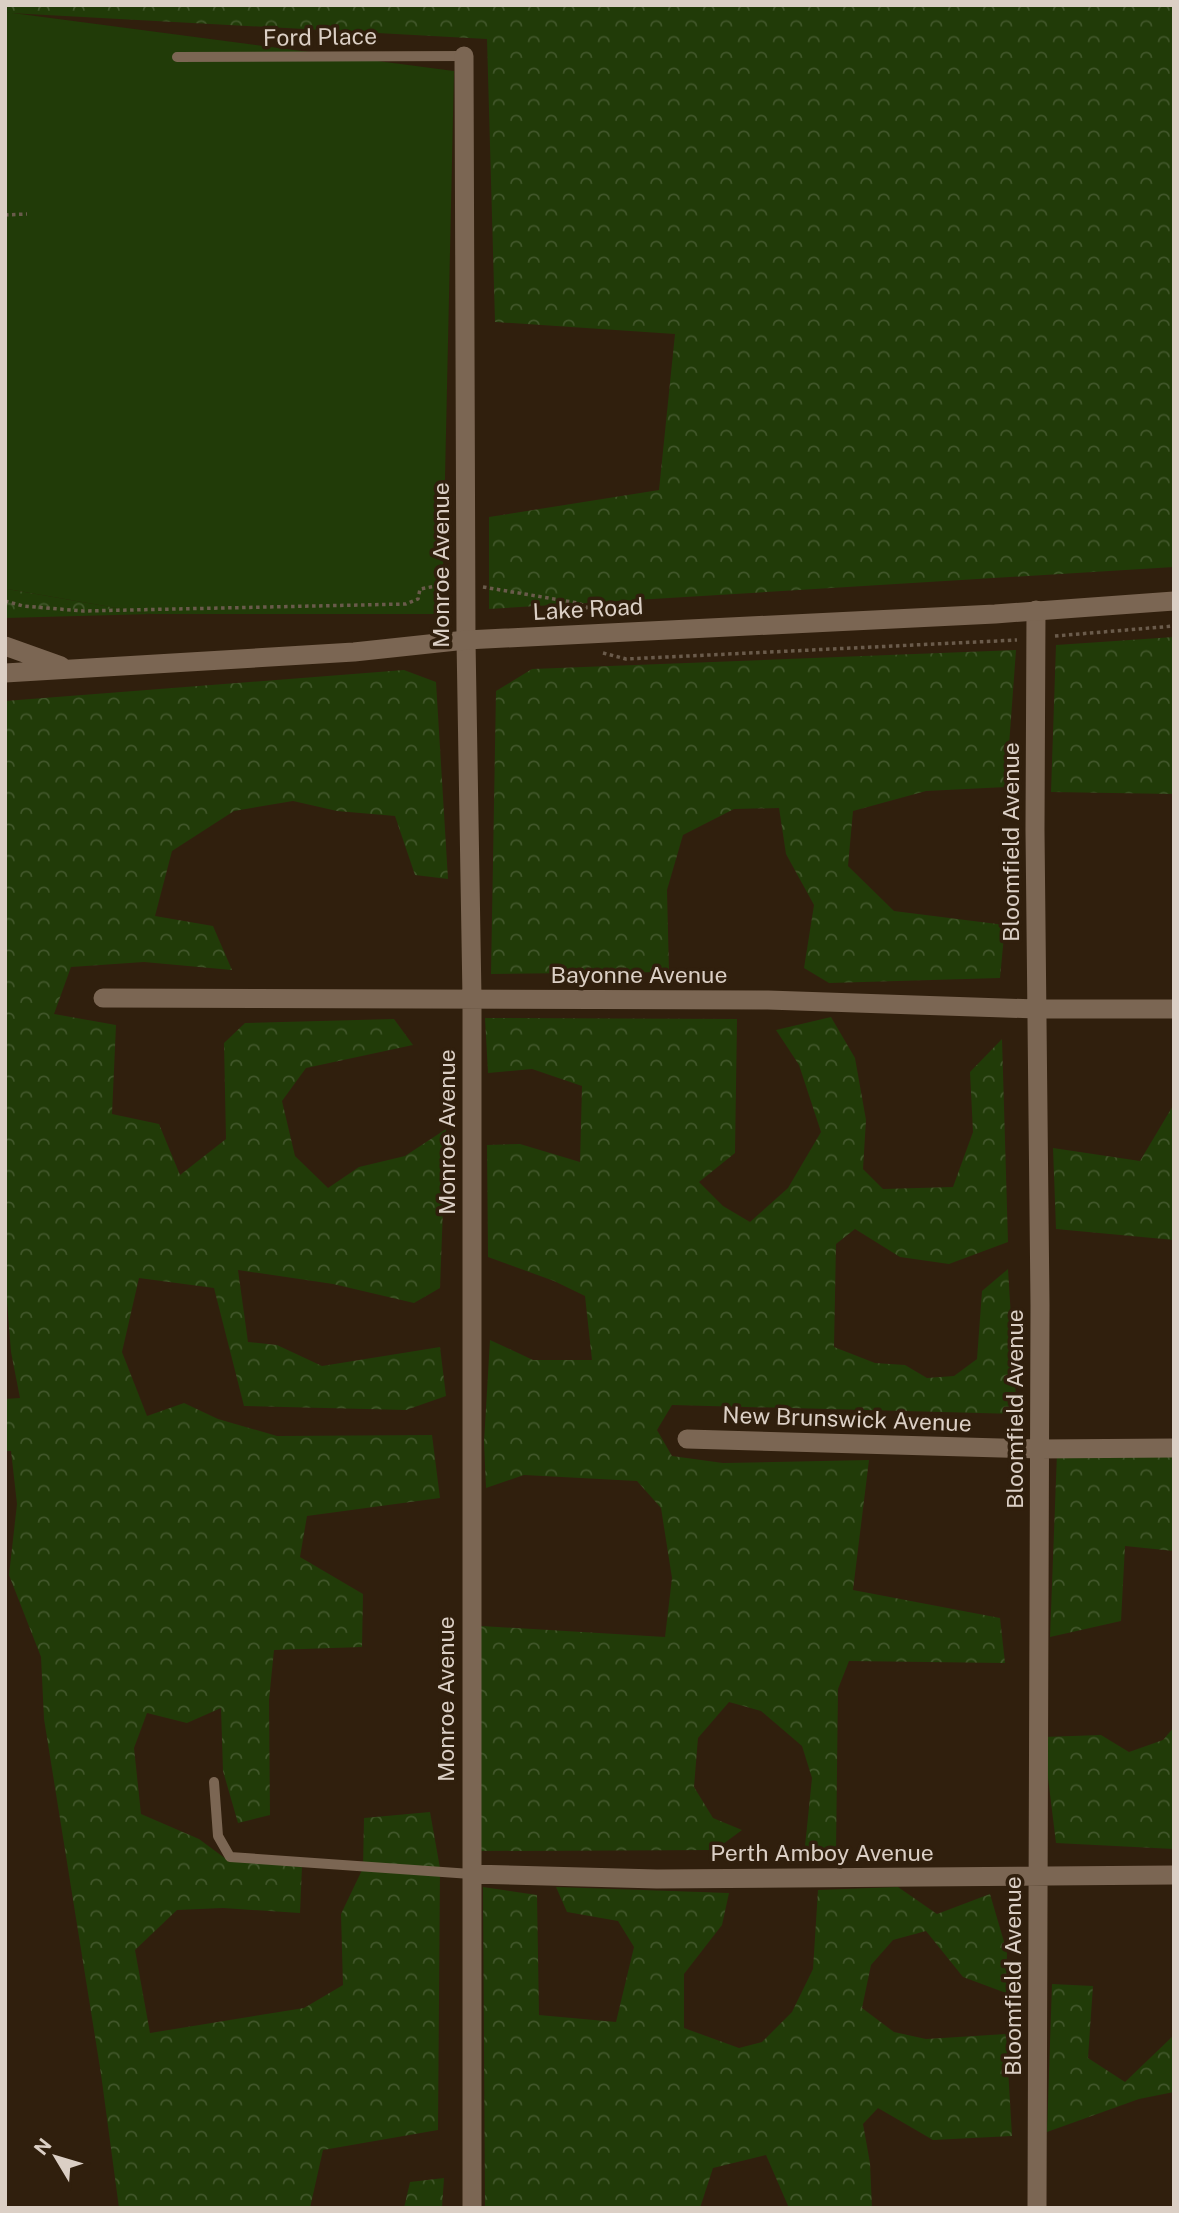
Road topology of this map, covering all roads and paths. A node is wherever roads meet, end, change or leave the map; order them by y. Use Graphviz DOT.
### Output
graph roads {
  1 [pos="177,57"];
  2 [pos="464,57"];
  3 [pos="27,214"];
  4 [pos="5,215"];
  5 [pos="452,584"];
  6 [pos="481,587"];
  7 [pos="5,601"];
  8 [pos="1174,601"];
  9 [pos="1036,610"];
  10 [pos="593,621"];
  11 [pos="1174,626"];
  12 [pos="1047,639"];
  13 [pos="466,640"];
  14 [pos="1022,640"];
  15 [pos="5,646"];
  16 [pos="601,652"];
  17 [pos="72,670"];
  18 [pos="5,673"];
  19 [pos="103,998"];
  20 [pos="472,998"];
  21 [pos="1036,1009"];
  22 [pos="1174,1009"];
  23 [pos="687,1439"];
  24 [pos="1174,1448"];
  25 [pos="1039,1449"];
  26 [pos="214,1783"];
  27 [pos="471,1874"];
  28 [pos="1174,1875"];
  29 [pos="1038,1876"];
  30 [pos="472,2208"];
  31 [pos="1037,2208"];
  1 -- 2 [label="lane, Ford Place"];
  2 -- 13 [label="street, Monroe Avenue"];
  3 -- 4 [label="path"];
  5 -- 7 [label="path"];
  6 -- 10 [label="path"];
  8 -- 9 [label="street, Lake Road"];
  9 -- 13 [label="street, Lake Road"];
  9 -- 21 [label="street, Bloomfield Avenue"];
  11 -- 12 [label="path"];
  13 -- 17 [label="street, Lake Road"];
  13 -- 20 [label="street, Monroe Avenue"];
  14 -- 16 [label="path"];
  15 -- 17 [label="street"];
  17 -- 18 [label="street, Lake Road"];
  19 -- 20 [label="street, Bayonne Avenue"];
  20 -- 21 [label="street, Bayonne Avenue"];
  20 -- 27 [label="street, Monroe Avenue"];
  21 -- 22 [label="street, Bayonne Avenue"];
  21 -- 25 [label="street, Bloomfield Avenue"];
  23 -- 25 [label="street, New Brunswick Avenue"];
  24 -- 25 [label="street, New Brunswick Avenue"];
  25 -- 29 [label="street, Bloomfield Avenue"];
  26 -- 27 [label="lane"];
  27 -- 29 [label="street, Perth Amboy Avenue"];
  27 -- 30 [label="street, Monroe Avenue"];
  28 -- 29 [label="street, Perth Amboy Avenue"];
  29 -- 31 [label="street, Bloomfield Avenue"];
}
